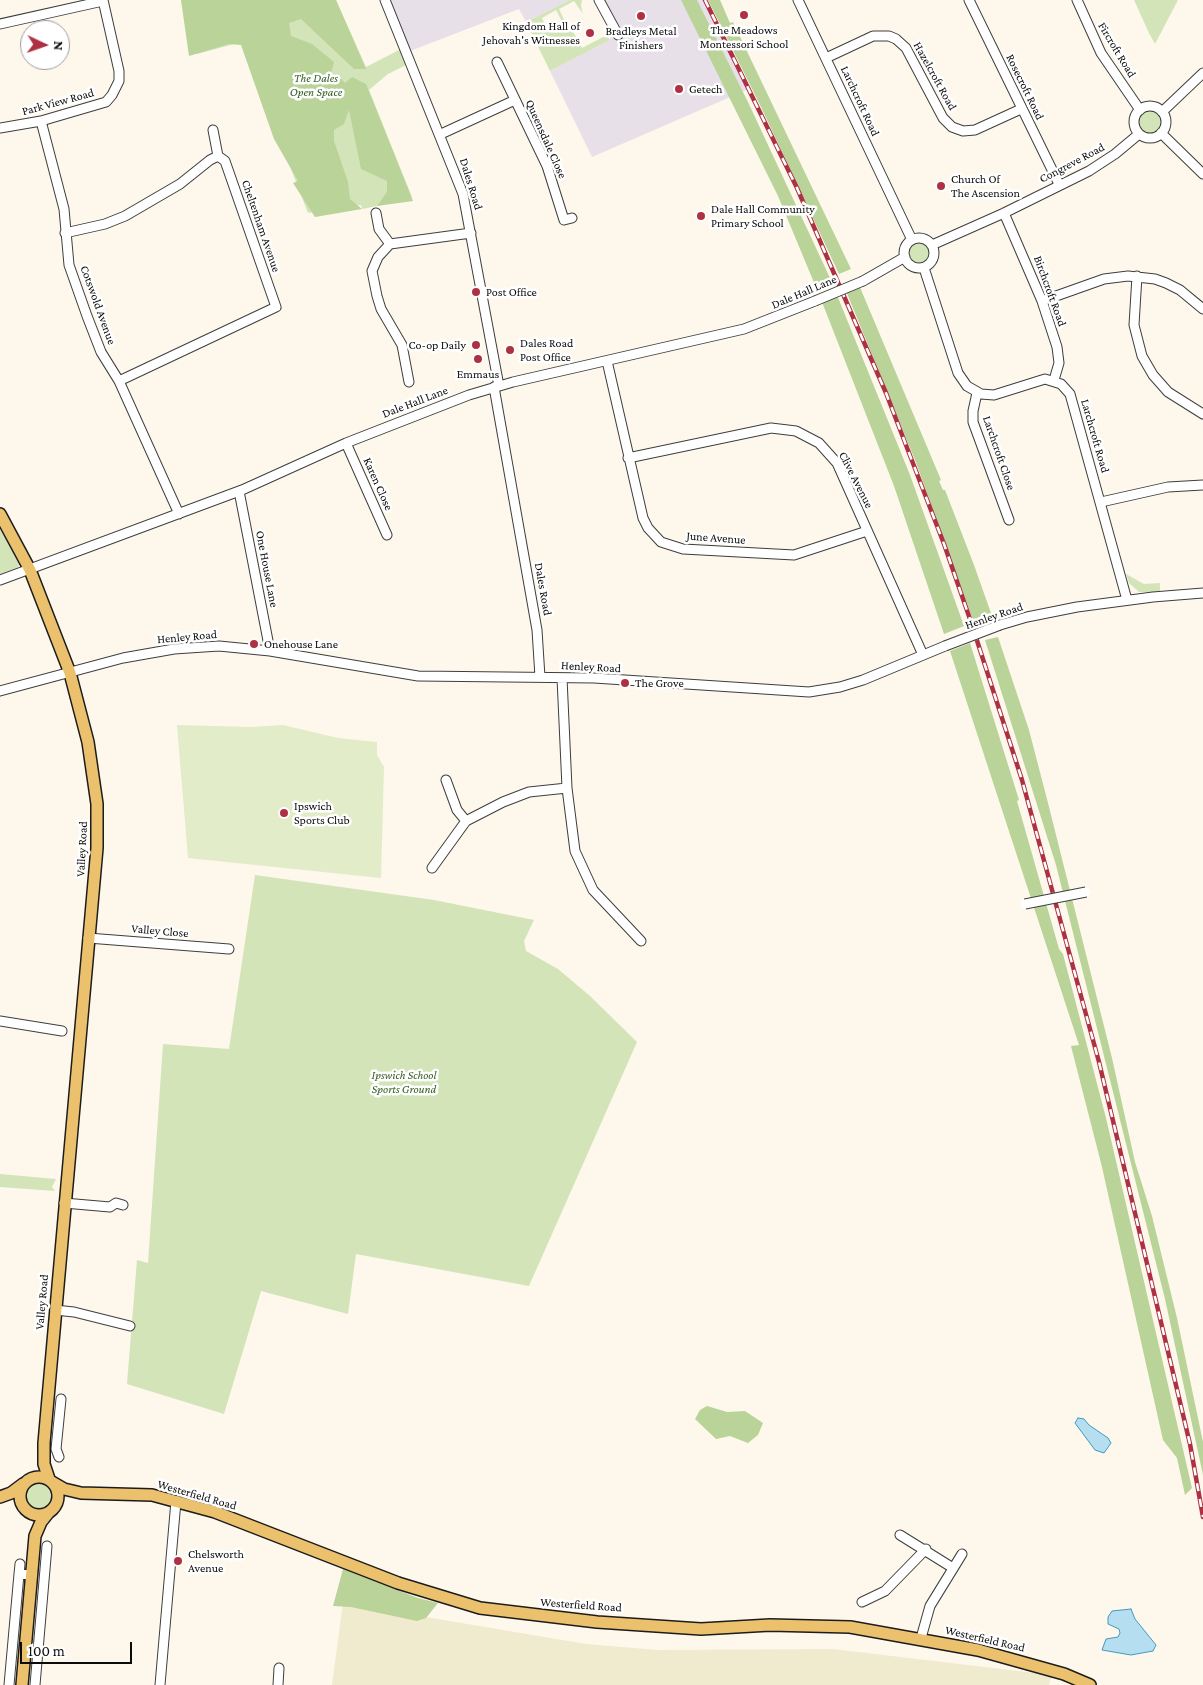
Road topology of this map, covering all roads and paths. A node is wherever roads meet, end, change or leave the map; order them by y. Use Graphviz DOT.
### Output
graph roads {
  1 [pos="386,0"];
  2 [pos="599,0"];
  3 [pos="798,0"];
  4 [pos="969,0"];
  5 [pos="1078,0"];
  6 [pos="103,1"];
  7 [pos="0,24"];
  8 [pos="618,35"];
  9 [pos="826,58"];
  10 [pos="497,62"];
  11 [pos="1203,72"];
  12 [pos="515,100"];
  13 [pos="1021,109"];
  14 [pos="1140,110"];
  15 [pos="1162,112"];
  16 [pos="42,121"];
  17 [pos="0,128"];
  18 [pos="213,130"];
  19 [pos="1161,133"];
  20 [pos="441,134"];
  21 [pos="1139,134"];
  22 [pos="218,156"];
  23 [pos="1203,174"];
  24 [pos="1059,184"];
  25 [pos="376,213"];
  26 [pos="1004,213"];
  27 [pos="572,218"];
  28 [pos="66,233"];
  29 [pos="471,233"];
  30 [pos="912,240"];
  31 [pos="390,244"];
  32 [pos="932,245"];
  33 [pos="905,257"];
  34 [pos="924,268"];
  35 [pos="1136,276"];
  36 [pos="1042,301"];
  37 [pos="1203,309"];
  38 [pos="607,361"];
  39 [pos="1054,380"];
  40 [pos="119,381"];
  41 [pos="408,382"];
  42 [pos="496,386"];
  43 [pos="977,392"];
  44 [pos="1203,414"];
  45 [pos="346,443"];
  46 [pos="628,458"];
  47 [pos="1203,485"];
  48 [pos="239,491"];
  49 [pos="1101,502"];
  50 [pos="0,514"];
  51 [pos="179,514"];
  52 [pos="1009,520"];
  53 [pos="867,531"];
  54 [pos="387,535"];
  55 [pos="30,570"];
  56 [pos="0,580"];
  57 [pos="1203,593"];
  58 [pos="1127,600"];
  59 [pos="270,651"];
  60 [pos="923,655"];
  61 [pos="70,673"];
  62 [pos="540,677"];
  63 [pos="562,678"];
  64 [pos="0,691"];
  65 [pos="446,780"];
  66 [pos="567,788"];
  67 [pos="466,821"];
  68 [pos="432,868"];
  69 [pos="1086,892"];
  70 [pos="1025,904"];
  71 [pos="88,938"];
  72 [pos="641,941"];
  73 [pos="229,949"];
  74 [pos="0,1021"];
  75 [pos="62,1031"];
  76 [pos="119,1201"];
  77 [pos="64,1203"];
  78 [pos="55,1310"];
  79 [pos="130,1326"];
  80 [pos="47,1403"];
  81 [pos="57,1445"];
  82 [pos="43,1447"];
  83 [pos="59,1457"];
  84 [pos="51,1480"];
  85 [pos="25,1482"];
  86 [pos="81,1493"];
  87 [pos="0,1497"];
  88 [pos="176,1501"];
  89 [pos="0,1502"];
  90 [pos="26,1510"];
  91 [pos="52,1510"];
  92 [pos="900,1535"];
  93 [pos="36,1536"];
  94 [pos="48,1546"];
  95 [pos="926,1549"];
  96 [pos="962,1554"];
  97 [pos="33,1559"];
  98 [pos="46,1559"];
  99 [pos="20,1564"];
  100 [pos="953,1568"];
  101 [pos="19,1574"];
  102 [pos="32,1575"];
  103 [pos="862,1602"];
  104 [pos="14,1632"];
  105 [pos="27,1633"];
  106 [pos="921,1638"];
  107 [pos="279,1668"];
  108 [pos="9,1685"];
  109 [pos="22,1685"];
  110 [pos="35,1685"];
  111 [pos="160,1685"];
  112 [pos="278,1685"];
  113 [pos="1090,1685"];
  1 -- 20 [label="street, Dales Road"];
  2 -- 8 [label="street"];
  3 -- 9 [label="street, Larchcroft Road"];
  4 -- 13 [label="street, Rosecroft Road"];
  5 -- 14 [label="street, Fircroft Road"];
  6 -- 7 [label="street"];
  6 -- 16 [label="street, Park View Road"];
  9 -- 13 [label="street, Hazelcroft Road"];
  9 -- 30 [label="street, Larchcroft Road"];
  10 -- 12 [label="street, Queensdale Close"];
  11 -- 15 [label="street"];
  12 -- 20 [label="street"];
  12 -- 27 [label="street, Queensdale Close"];
  13 -- 24 [label="street, Rosecroft Road"];
  14 -- 15 [label="street"];
  14 -- 21 [label="street"];
  15 -- 19 [label="street"];
  16 -- 17 [label="street, Park View Road"];
  16 -- 28 [label="street, Cotswold Avenue"];
  18 -- 22 [label="street"];
  19 -- 21 [label="street"];
  19 -- 23 [label="street"];
  20 -- 29 [label="street, Dales Road"];
  21 -- 24 [label="street, Congreve Road"];
  22 -- 28 [label="street"];
  22 -- 40 [label="street, Cheltenham Avenue"];
  24 -- 26 [label="street, Congreve Road"];
  25 -- 31 [label="street"];
  26 -- 32 [label="street, Congreve Road"];
  26 -- 36 [label="street, Birchcroft Road"];
  28 -- 40 [label="street, Cotswold Avenue"];
  29 -- 31 [label="street"];
  29 -- 42 [label="street, Dales Road"];
  30 -- 32 [label="street"];
  30 -- 33 [label="street"];
  31 -- 41 [label="street"];
  32 -- 34 [label="street"];
  33 -- 34 [label="street"];
  33 -- 38 [label="street, Dale Hall Lane, bridge"];
  34 -- 43 [label="street"];
  35 -- 36 [label="street"];
  35 -- 37 [label="street"];
  35 -- 44 [label="street"];
  36 -- 39 [label="street, Birchcroft Road"];
  38 -- 42 [label="street, Dale Hall Lane"];
  38 -- 46 [label="street, June Avenue"];
  39 -- 43 [label="street"];
  39 -- 49 [label="street, Larchcroft Road"];
  40 -- 51 [label="street, Cotswold Avenue"];
  42 -- 45 [label="street, Dale Hall Lane"];
  42 -- 62 [label="street, Dales Road"];
  43 -- 52 [label="street, Larchcroft Close"];
  45 -- 48 [label="street, Dale Hall Lane"];
  45 -- 54 [label="street, Karen Close"];
  46 -- 53 [label="street, Clive Avenue"];
  46 -- 53 [label="street, June Avenue"];
  47 -- 49 [label="street"];
  48 -- 51 [label="street, Dale Hall Lane"];
  48 -- 59 [label="street, One House Lane"];
  49 -- 58 [label="street, Larchcroft Road"];
  50 -- 55 [label="main road, Valley Road"];
  51 -- 55 [label="street, Dale Hall Lane"];
  53 -- 60 [label="street, Clive Avenue"];
  55 -- 56 [label="street, Dale Hall Lane"];
  55 -- 61 [label="main road, Valley Road"];
  57 -- 58 [label="street, Henley Road"];
  58 -- 60 [label="street, Henley Road, bridge"];
  59 -- 61 [label="street, Henley Road"];
  59 -- 62 [label="street, Henley Road"];
  60 -- 63 [label="street, Henley Road"];
  61 -- 64 [label="street, Henley Road"];
  61 -- 71 [label="main road, Valley Road"];
  62 -- 63 [label="street, Henley Road"];
  63 -- 66 [label="street"];
  65 -- 67 [label="street"];
  66 -- 67 [label="street"];
  66 -- 72 [label="street"];
  67 -- 68 [label="street"];
  69 -- 70 [label="street, bridge"];
  71 -- 73 [label="street, Valley Close"];
  71 -- 77 [label="main road, Valley Road"];
  74 -- 75 [label="street"];
  76 -- 77 [label="street"];
  77 -- 78 [label="main road, Valley Road"];
  78 -- 79 [label="street"];
  78 -- 80 [label="main road, Valley Road"];
  80 -- 81 [label="street"];
  80 -- 82 [label="main road, Valley Road"];
  81 -- 82 [label="street"];
  81 -- 83 [label="street"];
  82 -- 84 [label="main road, Valley Road"];
  82 -- 85 [label="main road, Valley Road"];
  84 -- 85 [label="main road"];
  84 -- 86 [label="main road, Westerfield Road"];
  84 -- 91 [label="main road"];
  85 -- 87 [label="main road"];
  85 -- 90 [label="main road"];
  86 -- 88 [label="main road, Westerfield Road"];
  86 -- 91 [label="main road, Westerfield Road"];
  88 -- 106 [label="main road, Westerfield Road"];
  88 -- 111 [label="street"];
  89 -- 90 [label="main road"];
  90 -- 91 [label="main road"];
  90 -- 93 [label="main road"];
  91 -- 93 [label="main road"];
  92 -- 95 [label="street"];
  93 -- 97 [label="main road"];
  94 -- 98 [label="street"];
  95 -- 100 [label="street"];
  95 -- 103 [label="street"];
  96 -- 100 [label="street"];
  97 -- 98 [label="street"];
  97 -- 102 [label="main road"];
  98 -- 110 [label="street"];
  99 -- 101 [label="street"];
  100 -- 106 [label="street"];
  101 -- 102 [label="street"];
  101 -- 104 [label="street"];
  102 -- 105 [label="main road"];
  104 -- 105 [label="street"];
  104 -- 108 [label="street"];
  105 -- 109 [label="main road"];
  106 -- 113 [label="main road, Westerfield Road"];
  107 -- 112 [label="street"];
}
